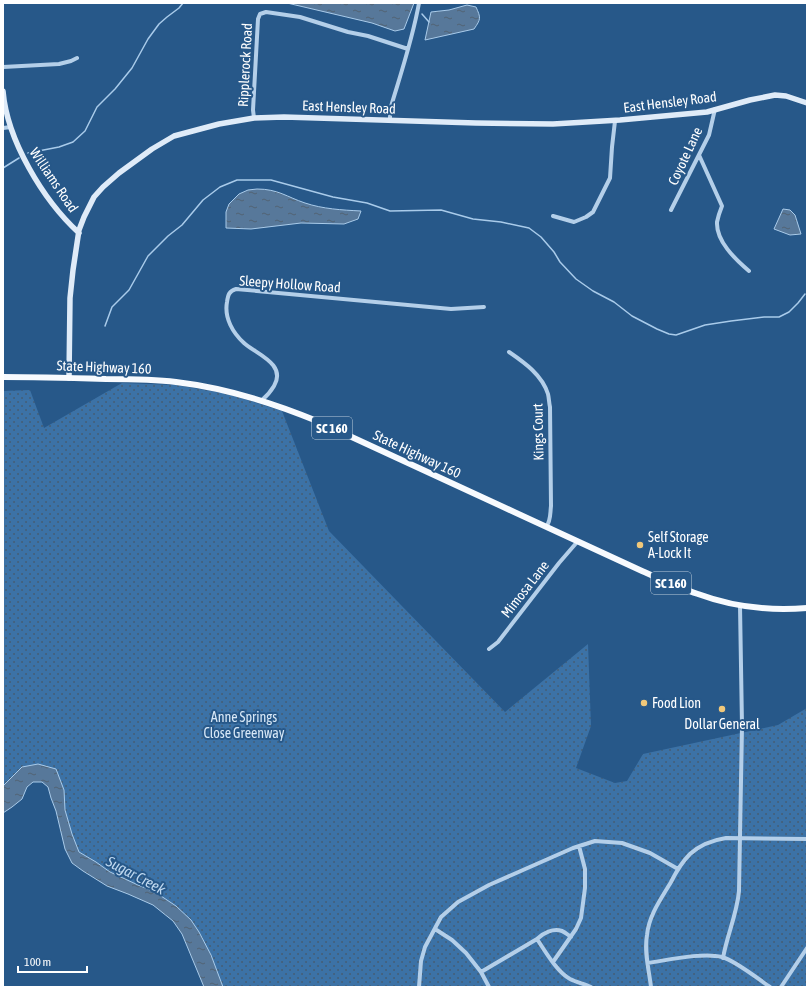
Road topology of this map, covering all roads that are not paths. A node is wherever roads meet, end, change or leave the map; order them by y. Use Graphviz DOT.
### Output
graph roads {
  1 [pos="419,3"];
  2 [pos="408,50"];
  3 [pos="77,58"];
  4 [pos="3,67"];
  5 [pos="3,91"];
  6 [pos="807,103"];
  7 [pos="715,110"];
  8 [pos="254,118"];
  9 [pos="390,120"];
  10 [pos="615,121"];
  11 [pos="11,127"];
  12 [pos="3,128"];
  13 [pos="699,155"];
  14 [pos="671,210"];
  15 [pos="553,216"];
  16 [pos="79,233"];
  17 [pos="749,271"];
  18 [pos="484,307"];
  19 [pos="509,352"];
  20 [pos="3,377"];
  21 [pos="69,378"];
  22 [pos="262,400"];
  23 [pos="546,527"];
  24 [pos="578,541"];
  25 [pos="740,606"];
  26 [pos="807,608"];
  27 [pos="489,649"];
  28 [pos="740,838"];
  29 [pos="807,839"];
  30 [pos="579,846"];
  31 [pos="678,869"];
  32 [pos="435,929"];
  33 [pos="571,937"];
  34 [pos="537,939"];
  35 [pos="807,948"];
  36 [pos="723,958"];
  37 [pos="553,962"];
  38 [pos="648,963"];
  39 [pos="481,972"];
  40 [pos="419,987"];
  41 [pos="489,987"];
  42 [pos="591,987"];
  43 [pos="651,987"];
  44 [pos="770,987"];
  45 [pos="781,987"];
  1 -- 2 [label="street"];
  2 -- 8 [label="street, Ripplerock Road"];
  2 -- 9 [label="street"];
  3 -- 4 [label="street"];
  5 -- 11 [label="main road, Williams Road"];
  6 -- 7 [label="main road, East Hensley Road"];
  7 -- 10 [label="main road, East Hensley Road"];
  7 -- 13 [label="street, Coyote Lane"];
  8 -- 9 [label="main road, East Hensley Road"];
  8 -- 16 [label="main road, East Hensley Road"];
  9 -- 10 [label="main road, East Hensley Road"];
  10 -- 15 [label="street"];
  11 -- 12 [label="street"];
  11 -- 16 [label="main road, Williams Road"];
  13 -- 14 [label="street, Coyote Lane"];
  13 -- 17 [label="street"];
  16 -- 21 [label="main road, East Hensley Road"];
  18 -- 22 [label="street, Sleepy Hollow Road"];
  19 -- 23 [label="street, Kings Court"];
  20 -- 21 [label="main road, State Highway 160 / SC 160"];
  21 -- 22 [label="main road, State Highway 160 / SC 160"];
  22 -- 23 [label="main road, State Highway 160 / SC 160"];
  23 -- 24 [label="main road, State Highway 160 / SC 160"];
  24 -- 25 [label="main road, State Highway 160 / SC 160"];
  24 -- 27 [label="street, Mimosa Lane"];
  25 -- 26 [label="main road, State Highway 160 / SC 160"];
  25 -- 28 [label="street"];
  28 -- 29 [label="street"];
  28 -- 31 [label="street"];
  28 -- 36 [label="street"];
  30 -- 31 [label="street"];
  30 -- 32 [label="street"];
  30 -- 33 [label="street"];
  31 -- 38 [label="street"];
  32 -- 39 [label="street"];
  32 -- 40 [label="street"];
  33 -- 34 [label="street"];
  33 -- 37 [label="street"];
  34 -- 37 [label="street"];
  34 -- 39 [label="street"];
  35 -- 45 [label="street"];
  36 -- 38 [label="street"];
  36 -- 44 [label="street"];
  37 -- 42 [label="street"];
  38 -- 43 [label="street"];
  39 -- 41 [label="street"];
}
